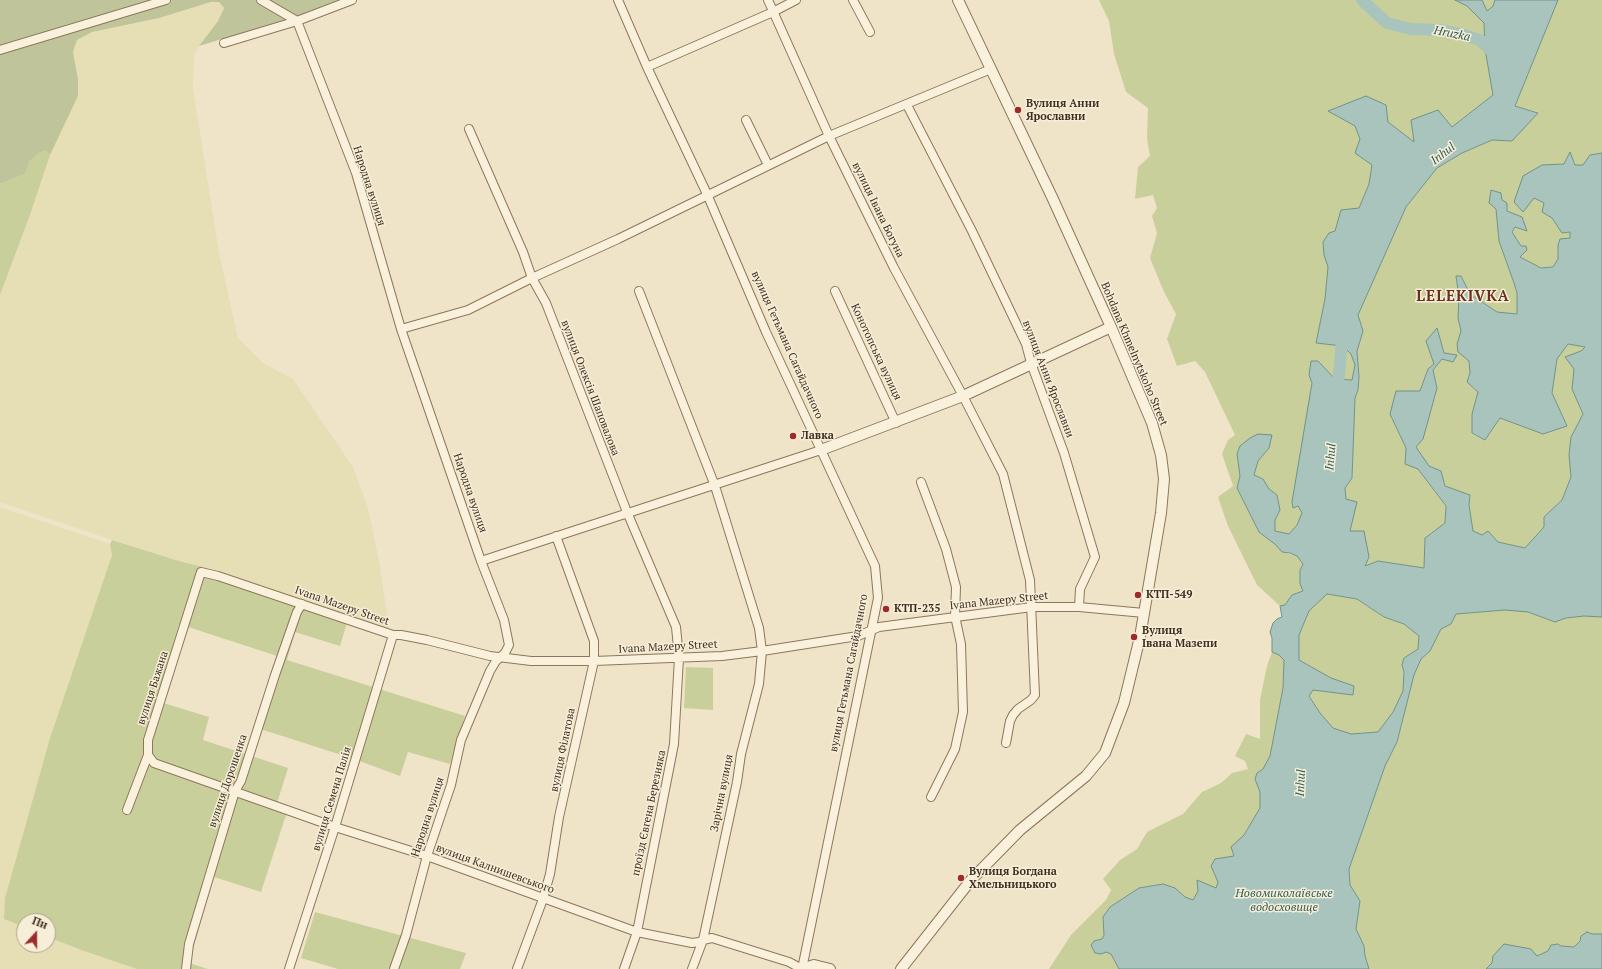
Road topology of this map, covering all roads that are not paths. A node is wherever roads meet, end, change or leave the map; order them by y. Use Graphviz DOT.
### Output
graph roads {
  1 [pos="166,0"];
  2 [pos="261,0"];
  3 [pos="352,0"];
  4 [pos="618,0"];
  5 [pos="768,0"];
  6 [pos="796,0"];
  7 [pos="853,0"];
  8 [pos="958,0"];
  9 [pos="773,12"];
  10 [pos="297,21"];
  11 [pos="870,32"];
  12 [pos="224,43"];
  13 [pos="0,50"];
  14 [pos="647,67"];
  15 [pos="991,69"];
  16 [pos="907,104"];
  17 [pos="746,120"];
  18 [pos="469,129"];
  19 [pos="829,136"];
  20 [pos="768,165"];
  21 [pos="707,194"];
  22 [pos="532,278"];
  23 [pos="639,291"];
  24 [pos="835,291"];
  25 [pos="1110,327"];
  26 [pos="401,329"];
  27 [pos="1031,363"];
  28 [pos="964,396"];
  29 [pos="896,422"];
  30 [pos="821,450"];
  31 [pos="921,482"];
  32 [pos="715,486"];
  33 [pos="627,512"];
  34 [pos="556,536"];
  35 [pos="481,560"];
  36 [pos="201,572"];
  37 [pos="302,604"];
  38 [pos="1078,606"];
  39 [pos="1032,607"];
  40 [pos="1144,613"];
  41 [pos="956,616"];
  42 [pos="870,631"];
  43 [pos="393,635"];
  44 [pos="762,651"];
  45 [pos="499,658"];
  46 [pos="679,658"];
  47 [pos="594,661"];
  48 [pos="1006,743"];
  49 [pos="148,755"];
  50 [pos="235,791"];
  51 [pos="931,797"];
  52 [pos="128,810"];
  53 [pos="335,827"];
  54 [pos="427,856"];
  55 [pos="543,899"];
  56 [pos="637,932"];
  57 [pos="703,940"];
  58 [pos="186,969"];
  59 [pos="289,969"];
  60 [pos="394,969"];
  61 [pos="517,969"];
  62 [pos="624,969"];
  63 [pos="692,969"];
  64 [pos="802,969"];
  65 [pos="830,969"];
  66 [pos="901,969"];
  1 -- 13 [label="street"];
  2 -- 10 [label="street"];
  3 -- 10 [label="street"];
  4 -- 14 [label="street, вулиця Гетьмана Сагайдачного"];
  5 -- 9 [label="street, вулиця Івана Богуна"];
  6 -- 9 [label="street"];
  7 -- 11 [label="street"];
  8 -- 15 [label="street, Bohdana Khmelnytskoho Street"];
  9 -- 14 [label="street"];
  9 -- 19 [label="street, вулиця Івана Богуна"];
  10 -- 12 [label="street"];
  10 -- 26 [label="street, Народна вулиця"];
  14 -- 21 [label="street, вулиця Гетьмана Сагайдачного"];
  15 -- 16 [label="street"];
  15 -- 25 [label="street, Bohdana Khmelnytskoho Street"];
  16 -- 19 [label="street"];
  16 -- 27 [label="street, вулиця Анни Ярославни"];
  17 -- 20 [label="street"];
  18 -- 22 [label="street, вулиця Олексія Шаповалова"];
  19 -- 20 [label="street"];
  19 -- 28 [label="street, вулиця Івана Богуна"];
  20 -- 21 [label="street"];
  21 -- 22 [label="street"];
  21 -- 30 [label="street, вулиця Гетьмана Сагайдачного"];
  22 -- 26 [label="street"];
  22 -- 33 [label="street, вулиця Олексія Шаповалова"];
  23 -- 32 [label="street"];
  24 -- 29 [label="street, Конотопська вулиця"];
  25 -- 27 [label="street"];
  25 -- 40 [label="street, Bohdana Khmelnytskoho Street"];
  26 -- 35 [label="street, Народна вулиця"];
  27 -- 28 [label="street"];
  27 -- 38 [label="street, вулиця Анни Ярославни"];
  28 -- 29 [label="street"];
  28 -- 39 [label="street, вулиця Івана Богуна"];
  29 -- 30 [label="street"];
  30 -- 32 [label="street"];
  30 -- 42 [label="street, вулиця Гетьмана Сагайдачного"];
  31 -- 41 [label="street"];
  32 -- 33 [label="street"];
  32 -- 44 [label="street"];
  33 -- 34 [label="street"];
  33 -- 46 [label="street, вулиця Олексія Шаповалова"];
  34 -- 35 [label="street"];
  34 -- 47 [label="street, вулиця Філатова"];
  35 -- 45 [label="street, Народна вулиця"];
  36 -- 37 [label="street, Ivana Mazepy Street"];
  36 -- 49 [label="street, вулиця Бажана"];
  37 -- 43 [label="street, Ivana Mazepy Street"];
  37 -- 50 [label="street, вулиця Дорошенка"];
  38 -- 39 [label="street, Ivana Mazepy Street"];
  38 -- 40 [label="street, Ivana Mazepy Street"];
  39 -- 41 [label="street, Ivana Mazepy Street"];
  39 -- 48 [label="street, вулиця Івана Богуна"];
  40 -- 66 [label="street, Bohdana Khmelnytskoho Street"];
  41 -- 42 [label="street, Ivana Mazepy Street"];
  41 -- 51 [label="street"];
  42 -- 44 [label="street, Ivana Mazepy Street"];
  42 -- 64 [label="street, вулиця Гетьмана Сагайдачного"];
  43 -- 45 [label="street, Ivana Mazepy Street"];
  43 -- 53 [label="street, вулиця Семена Палія"];
  44 -- 46 [label="street, Ivana Mazepy Street"];
  44 -- 57 [label="street, Зарічна вулиця"];
  45 -- 47 [label="street, Ivana Mazepy Street"];
  45 -- 54 [label="street, Народна вулиця"];
  46 -- 47 [label="street, Ivana Mazepy Street"];
  46 -- 56 [label="street, проїзд Євгена Березняка"];
  47 -- 55 [label="street, вулиця Філатова"];
  49 -- 50 [label="street, вулиця Калнишевського"];
  49 -- 52 [label="street, вулиця Бажана"];
  50 -- 53 [label="street, вулиця Калнишевського"];
  50 -- 58 [label="street, вулиця Дорошенка"];
  53 -- 54 [label="street, вулиця Калнишевського"];
  53 -- 59 [label="street, вулиця Семена Палія"];
  54 -- 55 [label="street, вулиця Калнишевського"];
  54 -- 60 [label="street, Народна вулиця"];
  55 -- 56 [label="street, вулиця Калнишевського"];
  55 -- 61 [label="street, вулиця Філатова"];
  56 -- 57 [label="street, вулиця Калнишевського"];
  56 -- 62 [label="street, проїзд Євгена Березняка"];
  57 -- 63 [label="street, Зарічна вулиця"];
  57 -- 64 [label="street, вулиця Калнишевського"];
  64 -- 65 [label="street"];
}
